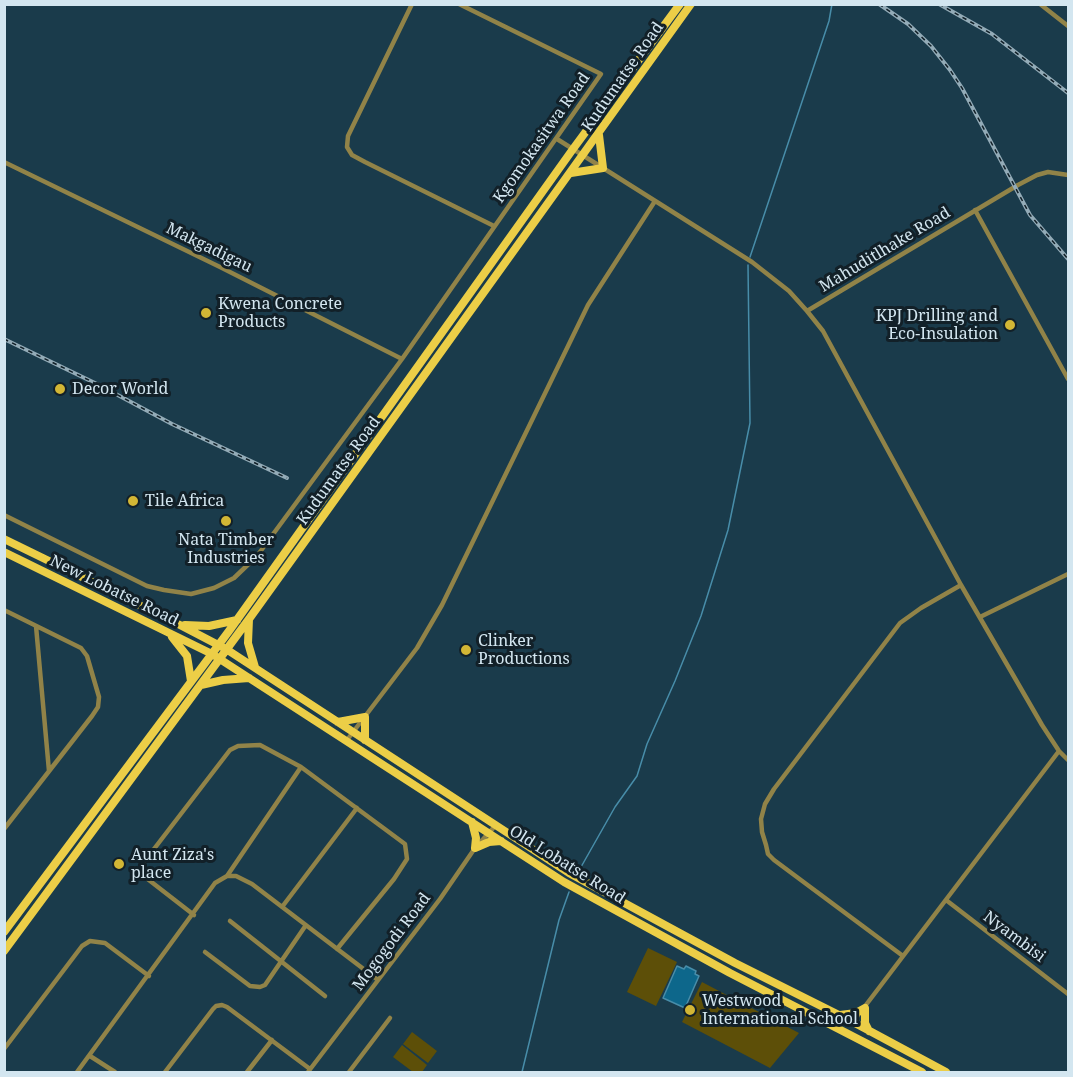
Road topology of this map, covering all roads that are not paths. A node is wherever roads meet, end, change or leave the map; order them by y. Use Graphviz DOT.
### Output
graph roads {
  1 [pos="412,4"];
  2 [pos="459,4"];
  3 [pos="680,4"];
  4 [pos="691,4"];
  5 [pos="1040,4"];
  6 [pos="1068,26"];
  7 [pos="599,135"];
  8 [pos="557,139"];
  9 [pos="573,149"];
  10 [pos="583,156"];
  11 [pos="4,162"];
  12 [pos="603,168"];
  13 [pos="571,173"];
  14 [pos="1068,175"];
  15 [pos="655,201"];
  16 [pos="975,210"];
  17 [pos="494,226"];
  18 [pos="807,311"];
  19 [pos="402,359"];
  20 [pos="1068,379"];
  21 [pos="4,515"];
  22 [pos="4,539"];
  23 [pos="4,552"];
  24 [pos="1068,574"];
  25 [pos="961,585"];
  26 [pos="4,610"];
  27 [pos="980,617"];
  28 [pos="249,619"];
  29 [pos="237,620"];
  30 [pos="180,625"];
  31 [pos="36,626"];
  32 [pos="168,633"];
  33 [pos="222,647"];
  34 [pos="212,654"];
  35 [pos="219,659"];
  36 [pos="255,667"];
  37 [pos="249,678"];
  38 [pos="191,681"];
  39 [pos="201,685"];
  40 [pos="365,717"];
  41 [pos="338,722"];
  42 [pos="354,732"];
  43 [pos="347,740"];
  44 [pos="365,740"];
  45 [pos="1059,751"];
  46 [pos="1068,760"];
  47 [pos="301,767"];
  48 [pos="49,771"];
  49 [pos="357,808"];
  50 [pos="472,822"];
  51 [pos="496,825"];
  52 [pos="5,827"];
  53 [pos="490,833"];
  54 [pos="501,841"];
  55 [pos="475,848"];
  56 [pos="227,876"];
  57 [pos="946,900"];
  58 [pos="282,907"];
  59 [pos="194,915"];
  60 [pos="230,921"];
  61 [pos="306,925"];
  62 [pos="4,932"];
  63 [pos="338,949"];
  64 [pos="4,951"];
  65 [pos="205,952"];
  66 [pos="903,956"];
  67 [pos="281,962"];
  68 [pos="149,976"];
  69 [pos="378,980"];
  70 [pos="1068,994"];
  71 [pos="325,996"];
  72 [pos="865,1008"];
  73 [pos="839,1015"];
  74 [pos="390,1018"];
  75 [pos="853,1022"];
  76 [pos="833,1025"];
  77 [pos="869,1031"];
  78 [pos="854,1037"];
  79 [pos="272,1040"];
  80 [pos="4,1049"];
  81 [pos="90,1056"];
  82 [pos="309,1071"];
  83 [pos="77,1072"];
  84 [pos="115,1072"];
  85 [pos="165,1072"];
  86 [pos="247,1072"];
  87 [pos="350,1072"];
  88 [pos="922,1072"];
  89 [pos="946,1072"];
  1 -- 17 [label="street, Kgomokasitwa Road"];
  2 -- 8 [label="street, Kgomokasitwa Road"];
  3 -- 9 [label="main road, Kudumatse Road"];
  4 -- 7 [label="main road, Kudumatse Road"];
  5 -- 6 [label="street"];
  7 -- 10 [label="main road, Kudumatse Road"];
  7 -- 12 [label="main road"];
  8 -- 9 [label="street"];
  8 -- 17 [label="street, Kgomokasitwa Road"];
  9 -- 10 [label="street"];
  9 -- 29 [label="main road, Kudumatse Road"];
  10 -- 12 [label="street"];
  10 -- 13 [label="main road, Kudumatse Road"];
  11 -- 19 [label="street, Makgadigau"];
  12 -- 13 [label="main road"];
  12 -- 15 [label="street"];
  13 -- 28 [label="main road, Kudumatse Road"];
  14 -- 16 [label="street, Mahuditlhake Road"];
  15 -- 18 [label="street"];
  15 -- 40 [label="street"];
  16 -- 18 [label="street, Mahuditlhake Road"];
  16 -- 20 [label="street"];
  17 -- 19 [label="street"];
  18 -- 25 [label="street"];
  19 -- 21 [label="street"];
  22 -- 30 [label="main road, Old Lobatse Road"];
  23 -- 32 [label="main road, New Lobatse Road"];
  24 -- 27 [label="street"];
  25 -- 27 [label="street"];
  25 -- 66 [label="street"];
  26 -- 31 [label="street"];
  27 -- 45 [label="street"];
  28 -- 33 [label="main road, Kudumatse Road"];
  28 -- 36 [label="main road"];
  29 -- 30 [label="main road"];
  29 -- 33 [label="main road, Kudumatse Road"];
  30 -- 33 [label="main road, Old Lobatse Road"];
  31 -- 48 [label="street"];
  31 -- 48 [label="street"];
  32 -- 34 [label="main road, New Lobatse Road"];
  32 -- 38 [label="main road"];
  33 -- 34 [label="main road, Kudumatse Road"];
  33 -- 35 [label="main road, Kudumatse Road"];
  33 -- 36 [label="main road, Old Lobatse Road"];
  34 -- 35 [label="main road, Old Lobatse Road"];
  34 -- 38 [label="main road, Kudumatse Road"];
  35 -- 37 [label="main road, Old Lobatse Road"];
  35 -- 39 [label="main road, Kudumatse Road"];
  36 -- 41 [label="main road, Old Lobatse Road"];
  37 -- 39 [label="main road"];
  37 -- 43 [label="main road, Old Lobatse Road"];
  38 -- 62 [label="main road, Kudumatse Road"];
  39 -- 64 [label="main road, Kudumatse Road"];
  40 -- 41 [label="main road"];
  40 -- 42 [label="street"];
  40 -- 44 [label="main road"];
  41 -- 42 [label="main road, Old Lobatse Road"];
  42 -- 43 [label="street"];
  42 -- 44 [label="main road, Old Lobatse Road"];
  43 -- 50 [label="main road, Old Lobatse Road"];
  44 -- 51 [label="main road, Old Lobatse Road"];
  45 -- 46 [label="street"];
  45 -- 57 [label="street"];
  47 -- 49 [label="street"];
  47 -- 56 [label="street"];
  47 -- 59 [label="street"];
  48 -- 52 [label="street"];
  49 -- 58 [label="street"];
  49 -- 63 [label="street"];
  50 -- 53 [label="main road, Old Lobatse Road"];
  50 -- 55 [label="main road"];
  51 -- 53 [label="street, Mogogodi Road"];
  51 -- 73 [label="main road, Old Lobatse Road"];
  53 -- 54 [label="main road, Old Lobatse Road"];
  53 -- 55 [label="street, Mogogodi Road"];
  54 -- 55 [label="main road"];
  54 -- 76 [label="main road, Old Lobatse Road"];
  55 -- 69 [label="street, Mogogodi Road"];
  56 -- 58 [label="street"];
  56 -- 59 [label="street"];
  57 -- 66 [label="street"];
  57 -- 70 [label="street, Nyambisi"];
  58 -- 61 [label="street"];
  59 -- 68 [label="street"];
  60 -- 67 [label="street"];
  61 -- 63 [label="street"];
  61 -- 67 [label="street"];
  63 -- 69 [label="street"];
  65 -- 67 [label="street"];
  66 -- 72 [label="street"];
  67 -- 71 [label="street"];
  68 -- 80 [label="street"];
  68 -- 81 [label="street"];
  69 -- 82 [label="street, Mogogodi Road"];
  72 -- 73 [label="main road"];
  72 -- 75 [label="street"];
  72 -- 77 [label="main road"];
  73 -- 75 [label="main road, Old Lobatse Road"];
  74 -- 87 [label="street"];
  75 -- 76 [label="main road"];
  75 -- 77 [label="main road, Old Lobatse Road"];
  75 -- 78 [label="main road"];
  76 -- 78 [label="main road, Old Lobatse Road"];
  77 -- 89 [label="main road, Old Lobatse Road"];
  78 -- 88 [label="main road, Old Lobatse Road"];
  79 -- 82 [label="street"];
  79 -- 85 [label="street"];
  79 -- 86 [label="street"];
  81 -- 83 [label="street"];
  81 -- 84 [label="street"];
}
